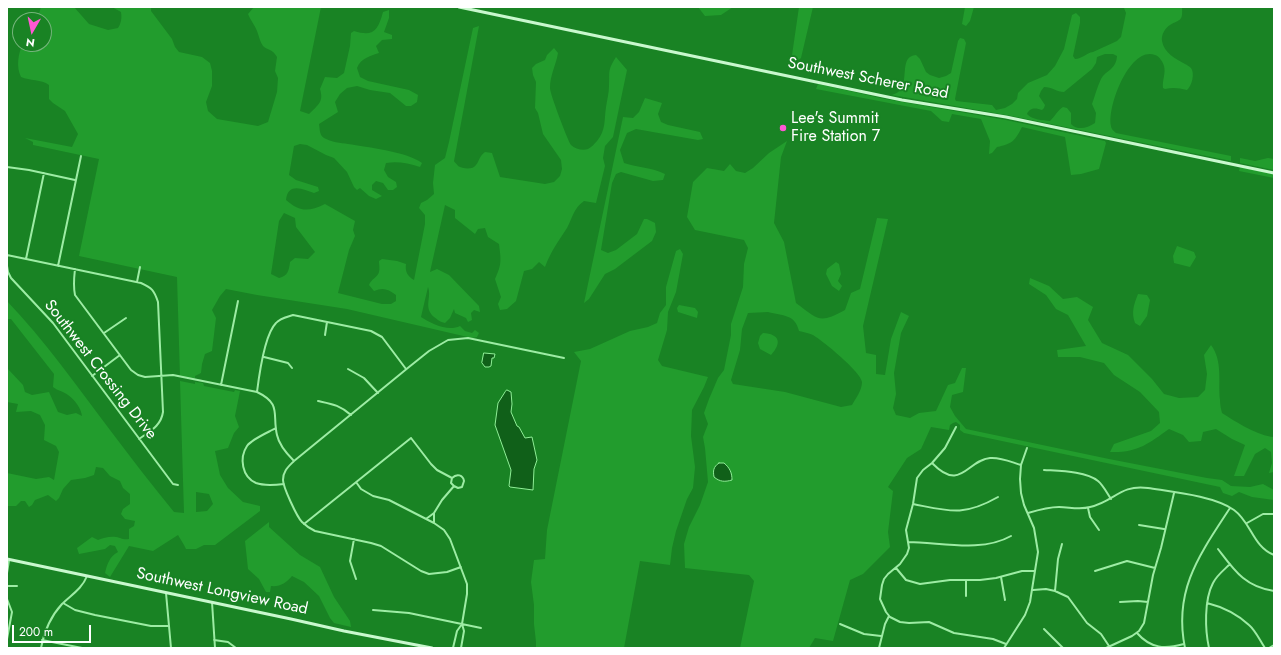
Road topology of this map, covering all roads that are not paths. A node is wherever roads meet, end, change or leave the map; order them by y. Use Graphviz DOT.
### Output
graph roads {
  1 [pos="459,7"];
  2 [pos="81,156"];
  3 [pos="7,167"];
  4 [pos="44,173"];
  5 [pos="1274,173"];
  6 [pos="75,180"];
  7 [pos="7,255"];
  8 [pos="26,259"];
  9 [pos="7,260"];
  10 [pos="7,266"];
  11 [pos="58,266"];
  12 [pos="140,267"];
  13 [pos="75,269"];
  14 [pos="136,282"];
  15 [pos="238,301"];
  16 [pos="126,318"];
  17 [pos="327,322"];
  18 [pos="104,333"];
  19 [pos="325,335"];
  20 [pos="120,355"];
  21 [pos="264,357"];
  22 [pos="564,358"];
  23 [pos="292,368"];
  24 [pos="348,369"];
  25 [pos="406,369"];
  26 [pos="92,376"];
  27 [pos="161,376"];
  28 [pos="221,385"];
  29 [pos="257,392"];
  30 [pos="378,393"];
  31 [pos="318,400"];
  32 [pos="351,415"];
  33 [pos="956,427"];
  34 [pos="276,428"];
  35 [pos="139,439"];
  36 [pos="1027,448"];
  37 [pos="294,461"];
  38 [pos="932,463"];
  39 [pos="1021,465"];
  40 [pos="1044,470"];
  41 [pos="452,478"];
  42 [pos="356,482"];
  43 [pos="284,484"];
  44 [pos="178,486"];
  45 [pos="454,486"];
  46 [pos="1174,493"];
  47 [pos="998,497"];
  48 [pos="1111,499"];
  49 [pos="913,504"];
  50 [pos="1088,508"];
  51 [pos="1230,508"];
  52 [pos="434,513"];
  53 [pos="1028,513"];
  54 [pos="1274,514"];
  55 [pos="426,519"];
  56 [pos="434,523"];
  57 [pos="1246,523"];
  58 [pos="304,524"];
  59 [pos="1139,525"];
  60 [pos="1164,529"];
  61 [pos="1099,530"];
  62 [pos="1011,536"];
  63 [pos="354,539"];
  64 [pos="908,542"];
  65 [pos="1062,544"];
  66 [pos="1218,549"];
  67 [pos="1274,555"];
  68 [pos="8,560"];
  69 [pos="1230,564"];
  70 [pos="461,567"];
  71 [pos="896,568"];
  72 [pos="1155,568"];
  73 [pos="1034,571"];
  74 [pos="1095,571"];
  75 [pos="7,573"];
  76 [pos="86,576"];
  77 [pos="1001,577"];
  78 [pos="356,579"];
  79 [pos="966,580"];
  80 [pos="7,586"];
  81 [pos="17,586"];
  82 [pos="1032,590"];
  83 [pos="1055,590"];
  84 [pos="1274,592"];
  85 [pos="166,593"];
  86 [pos="966,596"];
  87 [pos="7,598"];
  88 [pos="1005,600"];
  89 [pos="212,602"];
  90 [pos="1120,602"];
  91 [pos="1148,602"];
  92 [pos="63,603"];
  93 [pos="1207,603"];
  94 [pos="373,610"];
  95 [pos="889,616"];
  96 [pos="462,624"];
  97 [pos="840,624"];
  98 [pos="168,626"];
  99 [pos="482,628"];
  100 [pos="1044,628"];
  101 [pos="1137,633"];
  102 [pos="881,636"];
  103 [pos="7,638"];
  104 [pos="42,640"];
  105 [pos="214,640"];
  106 [pos="1006,644"];
  107 [pos="1185,644"];
  108 [pos="1274,645"];
  109 [pos="1109,646"];
  110 [pos="40,648"];
  111 [pos="82,648"];
  112 [pos="170,648"];
  113 [pos="215,648"];
  114 [pos="236,648"];
  115 [pos="432,648"];
  116 [pos="454,648"];
  117 [pos="461,648"];
  118 [pos="879,648"];
  119 [pos="1004,648"];
  120 [pos="1063,648"];
  121 [pos="1106,648"];
  122 [pos="1186,648"];
  123 [pos="1209,648"];
  124 [pos="1266,648"];
  125 [pos="1269,648"];
  1 -- 5 [label="main road, Southwest Scherer Road"];
  2 -- 6 [label="street"];
  3 -- 4 [label="street"];
  4 -- 6 [label="street"];
  4 -- 8 [label="street"];
  6 -- 11 [label="street"];
  7 -- 8 [label="street"];
  7 -- 9 [label="street"];
  8 -- 11 [label="street"];
  10 -- 26 [label="street, Southwest Crossing Drive"];
  11 -- 13 [label="street"];
  12 -- 14 [label="street"];
  13 -- 14 [label="street"];
  13 -- 18 [label="street"];
  14 -- 27 [label="street"];
  15 -- 28 [label="street"];
  16 -- 18 [label="street"];
  17 -- 19 [label="street"];
  17 -- 21 [label="street"];
  17 -- 25 [label="street"];
  18 -- 20 [label="street"];
  20 -- 26 [label="street"];
  20 -- 27 [label="street"];
  21 -- 23 [label="street"];
  21 -- 29 [label="street"];
  22 -- 25 [label="street"];
  24 -- 30 [label="street"];
  25 -- 30 [label="street"];
  26 -- 35 [label="street, Southwest Crossing Drive"];
  27 -- 28 [label="street"];
  27 -- 35 [label="street"];
  28 -- 29 [label="street"];
  29 -- 34 [label="street"];
  30 -- 32 [label="street"];
  31 -- 32 [label="street"];
  32 -- 37 [label="street"];
  33 -- 38 [label="street"];
  34 -- 37 [label="street"];
  34 -- 43 [label="street"];
  35 -- 44 [label="street, Southwest Crossing Drive"];
  36 -- 39 [label="street"];
  37 -- 43 [label="street"];
  38 -- 39 [label="street"];
  38 -- 49 [label="street"];
  39 -- 53 [label="street"];
  40 -- 48 [label="street"];
  41 -- 42 [label="street"];
  41 -- 45 [label="street"];
  41 -- 45 [label="street"];
  42 -- 55 [label="street"];
  42 -- 58 [label="street"];
  43 -- 58 [label="street"];
  45 -- 52 [label="street"];
  46 -- 48 [label="street"];
  46 -- 51 [label="street"];
  46 -- 60 [label="street"];
  47 -- 49 [label="street"];
  48 -- 50 [label="street"];
  49 -- 64 [label="street"];
  50 -- 53 [label="street"];
  50 -- 61 [label="street"];
  51 -- 57 [label="street"];
  51 -- 107 [label="street"];
  52 -- 55 [label="street"];
  52 -- 56 [label="street"];
  53 -- 73 [label="street"];
  54 -- 57 [label="street"];
  55 -- 56 [label="street"];
  56 -- 70 [label="street"];
  57 -- 67 [label="street"];
  58 -- 63 [label="street"];
  59 -- 60 [label="street"];
  60 -- 72 [label="street"];
  62 -- 64 [label="street"];
  63 -- 70 [label="street"];
  63 -- 78 [label="street"];
  64 -- 71 [label="street"];
  65 -- 83 [label="street"];
  66 -- 69 [label="street"];
  68 -- 75 [label="street"];
  68 -- 76 [label="main road, Southwest Longview Road"];
  69 -- 84 [label="street"];
  69 -- 93 [label="street"];
  70 -- 96 [label="street"];
  71 -- 79 [label="street"];
  71 -- 95 [label="street"];
  72 -- 74 [label="street"];
  72 -- 91 [label="street"];
  73 -- 77 [label="street"];
  73 -- 82 [label="street"];
  76 -- 85 [label="main road, Southwest Longview Road"];
  76 -- 92 [label="street"];
  77 -- 79 [label="street"];
  77 -- 88 [label="street"];
  79 -- 86 [label="street"];
  80 -- 81 [label="street"];
  82 -- 83 [label="street"];
  82 -- 106 [label="street"];
  83 -- 109 [label="street"];
  85 -- 89 [label="main road, Southwest Longview Road"];
  85 -- 98 [label="street"];
  87 -- 103 [label="street"];
  89 -- 105 [label="street"];
  89 -- 115 [label="main road, Southwest Longview Road"];
  90 -- 91 [label="street"];
  91 -- 101 [label="street"];
  92 -- 98 [label="street"];
  92 -- 104 [label="street"];
  93 -- 123 [label="street"];
  93 -- 124 [label="street"];
  94 -- 96 [label="street"];
  95 -- 102 [label="street"];
  95 -- 106 [label="street"];
  96 -- 99 [label="street"];
  96 -- 116 [label="street"];
  96 -- 117 [label="street"];
  97 -- 102 [label="street"];
  98 -- 112 [label="street"];
  100 -- 120 [label="street"];
  101 -- 107 [label="street"];
  101 -- 109 [label="street"];
  102 -- 118 [label="street"];
  104 -- 110 [label="street"];
  104 -- 111 [label="street"];
  105 -- 113 [label="street"];
  105 -- 114 [label="street"];
  106 -- 119 [label="street"];
  107 -- 122 [label="street"];
  108 -- 125 [label="street"];
  109 -- 121 [label="street"];
}
